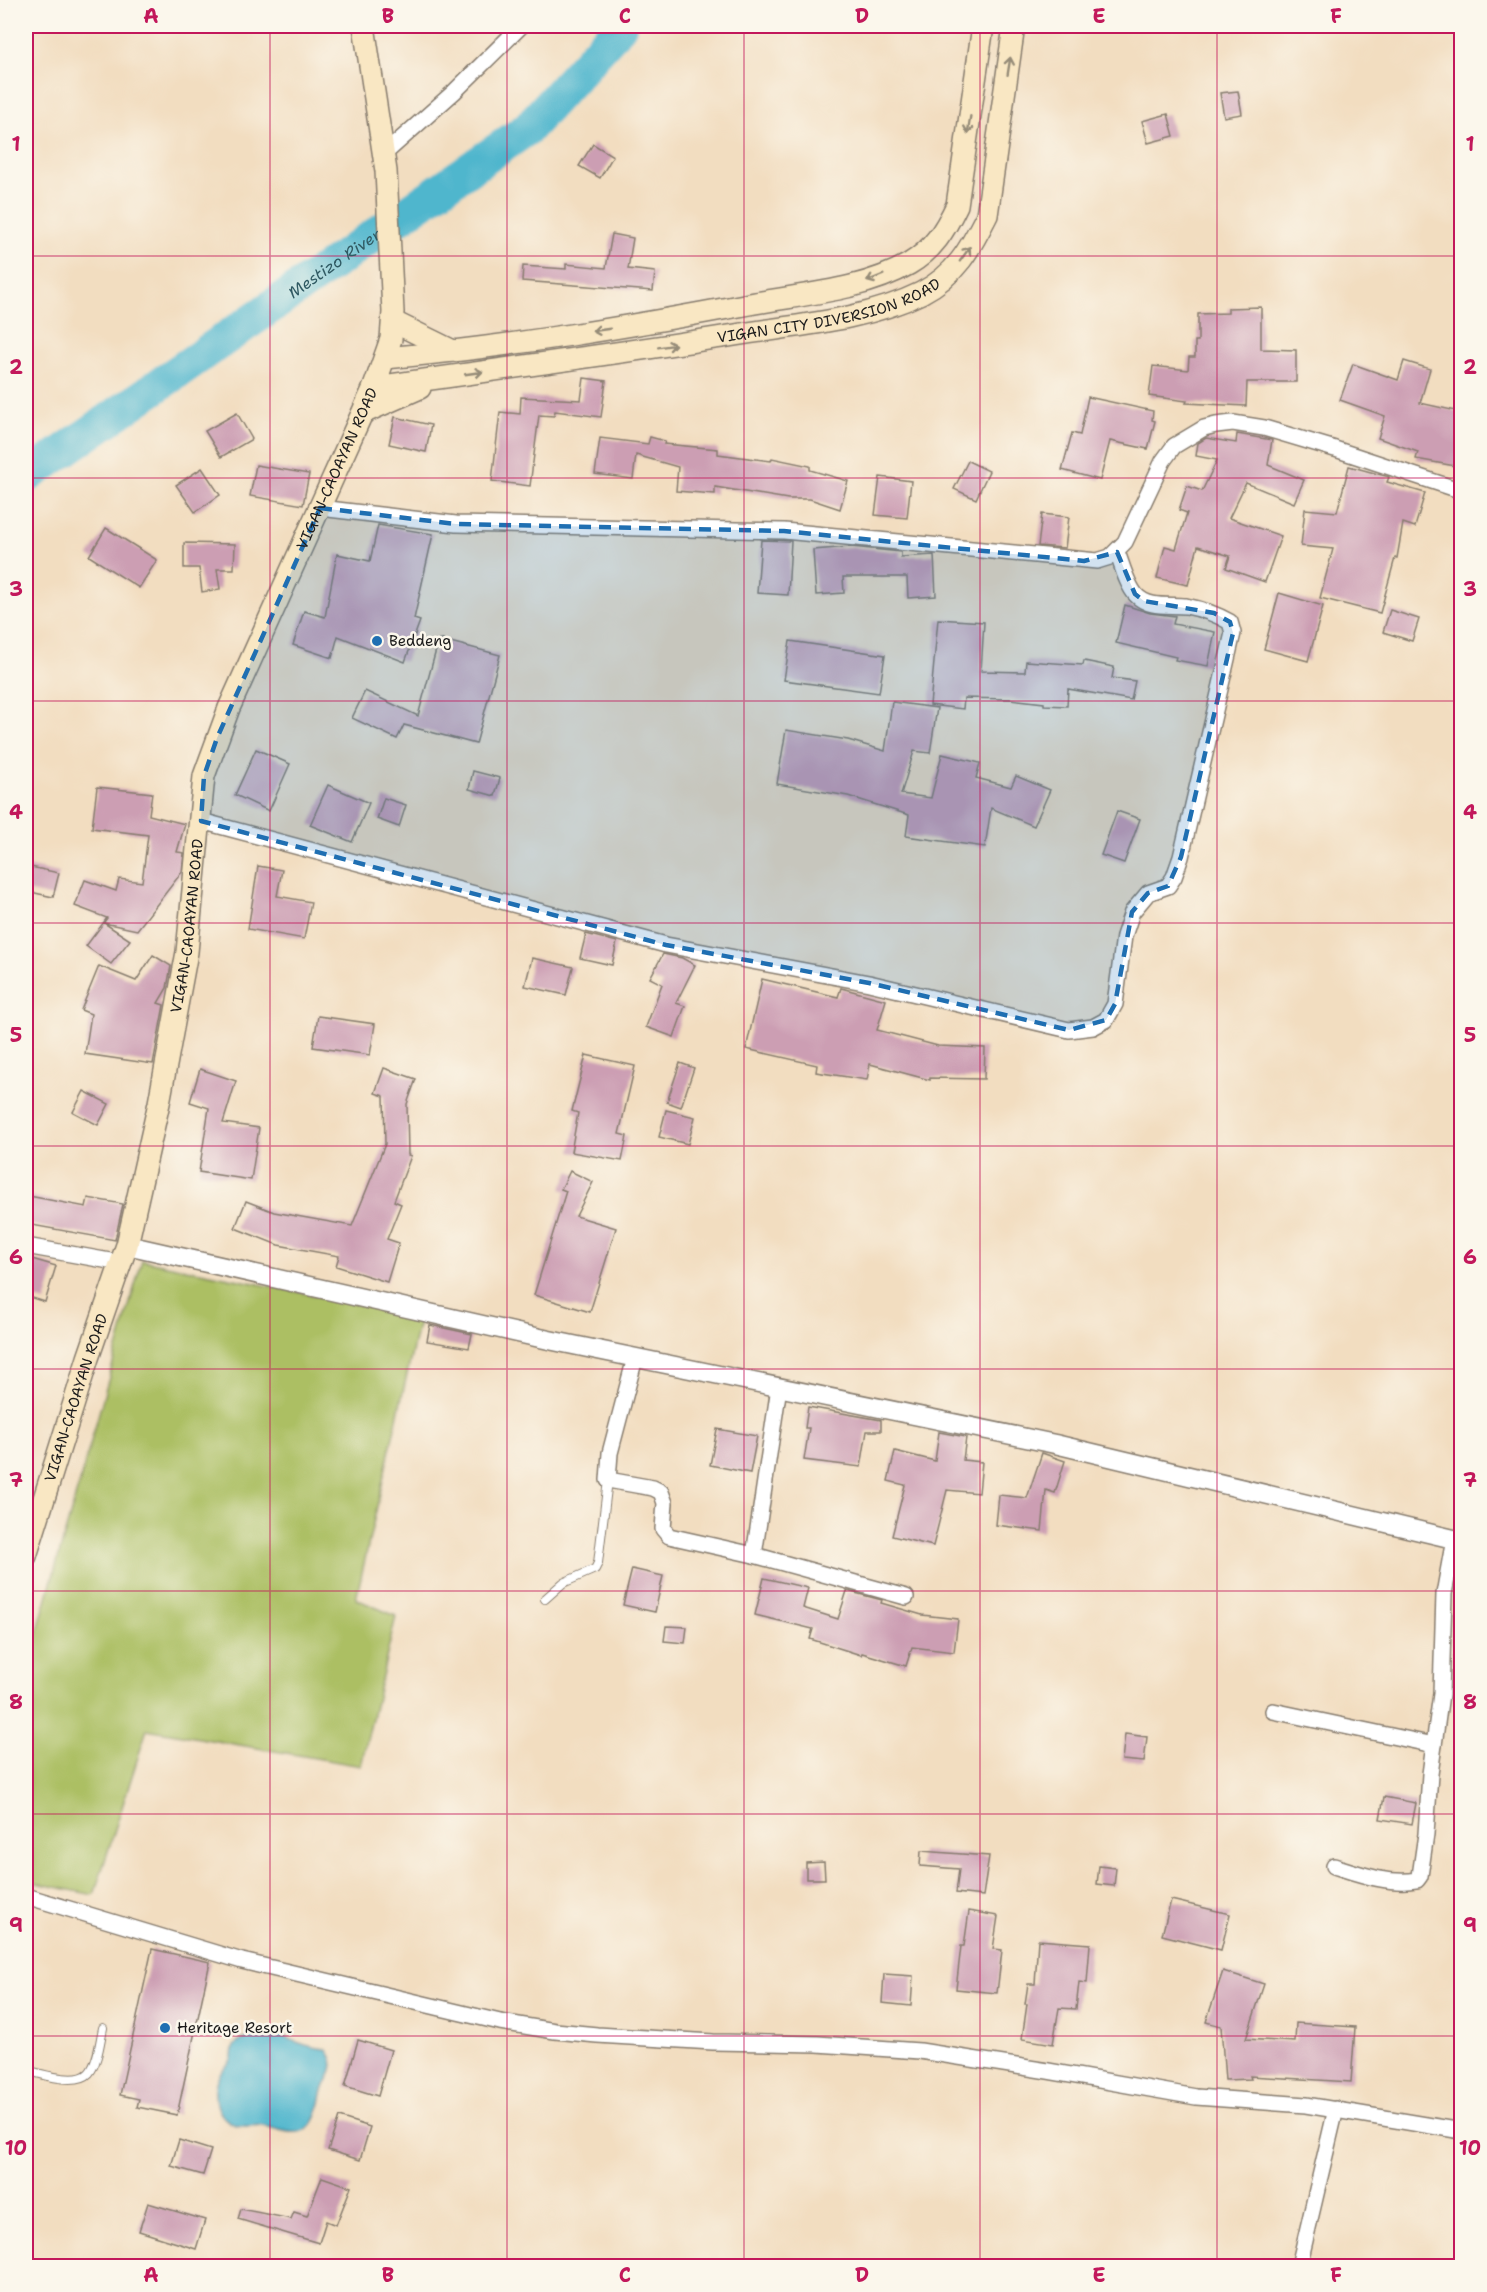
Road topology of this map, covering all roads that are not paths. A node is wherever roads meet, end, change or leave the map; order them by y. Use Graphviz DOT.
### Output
graph roads {
  1 [pos="364,26"];
  2 [pos="521,26"];
  3 [pos="983,26"];
  4 [pos="1014,26"];
  5 [pos="385,163"];
  6 [pos="393,317"];
  7 [pos="454,352"];
  8 [pos="386,358"];
  9 [pos="445,377"];
  10 [pos="374,387"];
  11 [pos="363,412"];
  12 [pos="1461,491"];
  13 [pos="321,508"];
  14 [pos="1117,552"];
  15 [pos="201,821"];
  16 [pos="26,1246"];
  17 [pos="124,1254"];
  18 [pos="635,1358"];
  19 [pos="779,1387"];
  20 [pos="608,1480"];
  21 [pos="1458,1540"];
  22 [pos="754,1555"];
  23 [pos="26,1556"];
  24 [pos="906,1597"];
  25 [pos="545,1599"];
  26 [pos="1272,1711"];
  27 [pos="1434,1745"];
  28 [pos="1334,1866"];
  29 [pos="26,1896"];
  30 [pos="103,2028"];
  31 [pos="26,2070"];
  32 [pos="1336,2109"];
  33 [pos="1461,2131"];
  34 [pos="1299,2266"];
  1 -- 5 [label="main road, VIGAN-CAOAYAN ROAD"];
  2 -- 5 [label="street"];
  3 -- 7 [label="main road, VIGAN CITY DIVERSION ROAD, one-way"];
  9 -- 4 [label="main road, VIGAN CITY DIVERSION ROAD, one-way"];
  5 -- 6 [label="main road, VIGAN-CAOAYAN ROAD"];
  6 -- 7 [label="main road"];
  6 -- 8 [label="main road, VIGAN-CAOAYAN ROAD"];
  7 -- 8 [label="main road, VIGAN CITY DIVERSION ROAD"];
  8 -- 10 [label="main road, VIGAN-CAOAYAN ROAD"];
  9 -- 10 [label="main road, VIGAN CITY DIVERSION ROAD"];
  9 -- 11 [label="main road, VIGAN CITY DIVERSION ROAD"];
  10 -- 11 [label="main road, VIGAN-CAOAYAN ROAD"];
  11 -- 13 [label="main road, VIGAN-CAOAYAN ROAD"];
  12 -- 14 [label="street"];
  13 -- 14 [label="street"];
  13 -- 15 [label="main road, VIGAN-CAOAYAN ROAD"];
  14 -- 15 [label="street"];
  15 -- 17 [label="main road, VIGAN-CAOAYAN ROAD"];
  16 -- 17 [label="street"];
  17 -- 18 [label="street"];
  17 -- 23 [label="main road, VIGAN-CAOAYAN ROAD"];
  18 -- 19 [label="street"];
  18 -- 20 [label="street"];
  19 -- 21 [label="street"];
  19 -- 22 [label="street"];
  20 -- 22 [label="street"];
  20 -- 25 [label="lane"];
  21 -- 27 [label="street"];
  22 -- 24 [label="street"];
  26 -- 27 [label="street"];
  27 -- 28 [label="street"];
  29 -- 32 [label="street"];
  30 -- 31 [label="lane"];
  32 -- 33 [label="street"];
  32 -- 34 [label="street"];
}
